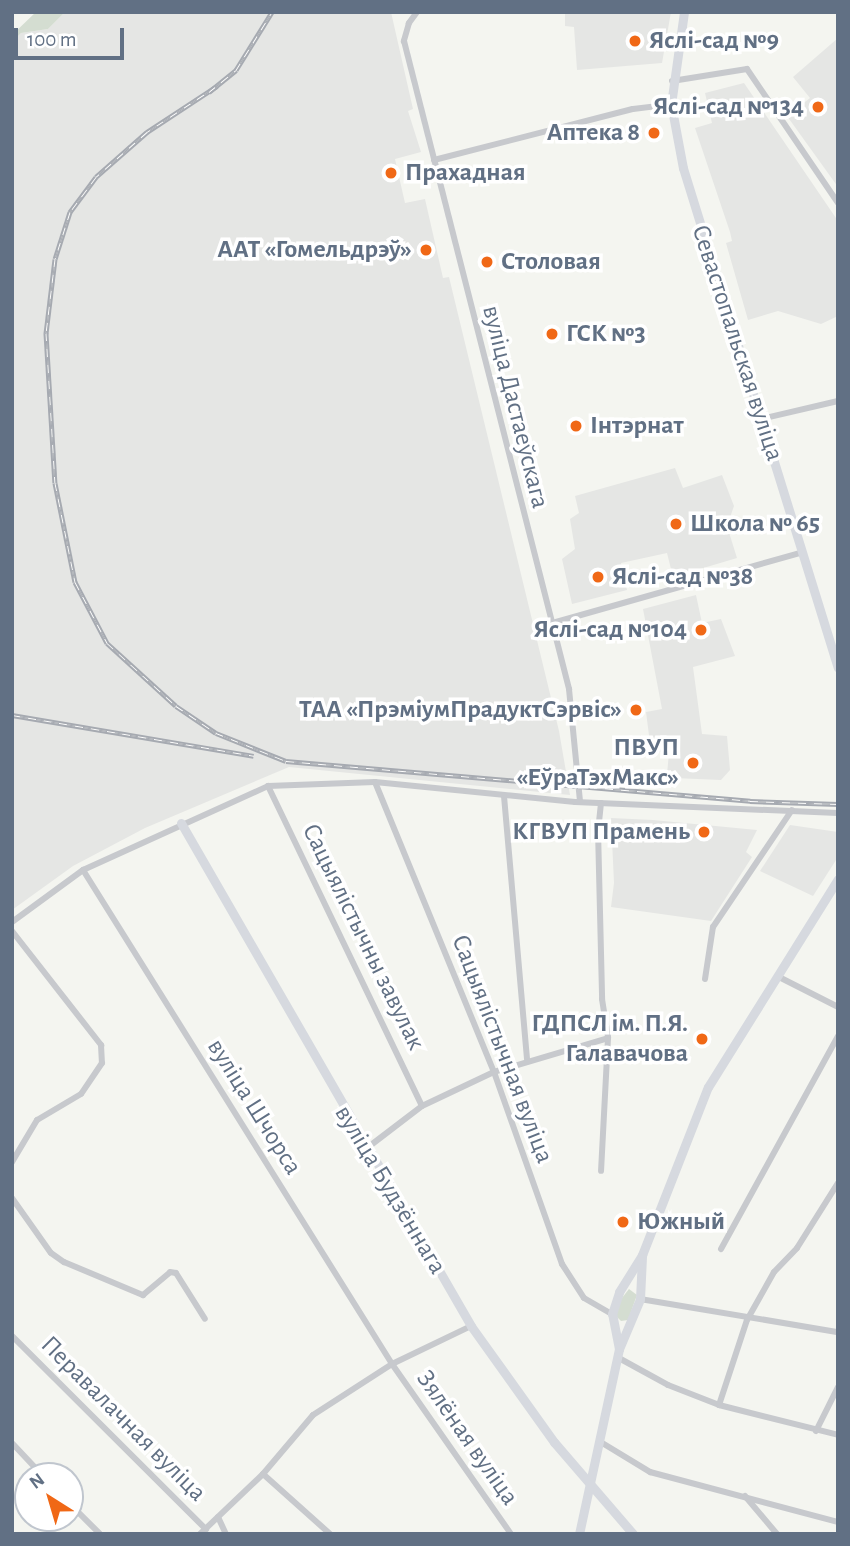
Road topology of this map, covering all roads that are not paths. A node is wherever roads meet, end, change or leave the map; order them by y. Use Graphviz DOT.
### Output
graph roads {
  1 [pos="417,12"];
  2 [pos="684,12"];
  3 [pos="672,81"];
  4 [pos="671,104"];
  5 [pos="434,160"];
  6 [pos="838,203"];
  7 [pos="838,401"];
  8 [pos="761,419"];
  9 [pos="803,552"];
  10 [pos="549,624"];
  11 [pos="838,668"];
  12 [pos="376,782"];
  13 [pos="268,786"];
  14 [pos="504,796"];
  15 [pos="577,802"];
  16 [pos="601,803"];
  17 [pos="792,810"];
  18 [pos="838,813"];
  19 [pos="181,823"];
  20 [pos="83,870"];
  21 [pos="838,879"];
  22 [pos="12,922"];
  23 [pos="12,930"];
  24 [pos="778,976"];
  25 [pos="705,979"];
  26 [pos="838,1007"];
  27 [pos="838,1036"];
  28 [pos="608,1038"];
  29 [pos="527,1059"];
  30 [pos="494,1072"];
  31 [pos="422,1106"];
  32 [pos="365,1149"];
  33 [pos="12,1162"];
  34 [pos="601,1171"];
  35 [pos="838,1183"];
  36 [pos="12,1198"];
  37 [pos="721,1249"];
  38 [pos="642,1255"];
  39 [pos="619,1292"];
  40 [pos="641,1296"];
  41 [pos="612,1314"];
  42 [pos="205,1319"];
  43 [pos="633,1319"];
  44 [pos="747,1320"];
  45 [pos="471,1326"];
  46 [pos="838,1332"];
  47 [pos="12,1336"];
  48 [pos="618,1353"];
  49 [pos="392,1364"];
  50 [pos="838,1387"];
  51 [pos="719,1405"];
  52 [pos="816,1431"];
  53 [pos="838,1435"];
  54 [pos="599,1441"];
  55 [pos="12,1443"];
  56 [pos="30,1462"];
  57 [pos="263,1474"];
  58 [pos="592,1485"];
  59 [pos="744,1494"];
  60 [pos="218,1517"];
  61 [pos="84,1518"];
  62 [pos="838,1522"];
  63 [pos="203,1531"];
  64 [pos="100,1534"];
  65 [pos="226,1534"];
  66 [pos="330,1534"];
  67 [pos="511,1534"];
  68 [pos="579,1534"];
  69 [pos="633,1534"];
  70 [pos="777,1534"];
  1 -- 5 [label="street, вуліца Дастаеўскага"];
  2 -- 3 [label="street, Севастопальская вуліца"];
  3 -- 4 [label="street, Севастопальская вуліца"];
  3 -- 6 [label="street"];
  4 -- 5 [label="street"];
  4 -- 8 [label="street, Севастопальская вуліца"];
  5 -- 10 [label="street, вуліца Дастаеўскага"];
  7 -- 8 [label="street"];
  8 -- 9 [label="street, Севастопальская вуліца"];
  9 -- 10 [label="street"];
  9 -- 11 [label="street, Севастопальская вуліца"];
  10 -- 15 [label="street, вуліца Дастаеўскага"];
  12 -- 13 [label="street"];
  12 -- 14 [label="street"];
  12 -- 30 [label="street, Сацыялістычная вуліца"];
  13 -- 19 [label="street"];
  13 -- 31 [label="street, Сацыялістычны завулак"];
  14 -- 15 [label="street"];
  14 -- 29 [label="street"];
  15 -- 16 [label="street"];
  16 -- 17 [label="street"];
  16 -- 28 [label="street"];
  17 -- 18 [label="street"];
  17 -- 25 [label="street"];
  19 -- 20 [label="street"];
  19 -- 32 [label="street, вуліца Будзённага"];
  20 -- 22 [label="street"];
  20 -- 49 [label="street, вуліца Шчорса"];
  21 -- 24 [label="street"];
  23 -- 33 [label="street"];
  24 -- 26 [label="street"];
  24 -- 38 [label="street"];
  27 -- 37 [label="street"];
  28 -- 29 [label="street"];
  28 -- 34 [label="street"];
  29 -- 30 [label="street"];
  30 -- 31 [label="street"];
  30 -- 41 [label="street, Сацыялістычная вуліца"];
  31 -- 32 [label="street"];
  32 -- 45 [label="street, вуліца Будзённага"];
  35 -- 44 [label="street"];
  36 -- 42 [label="street"];
  38 -- 39 [label="street"];
  38 -- 40 [label="street"];
  39 -- 40 [label="street"];
  39 -- 41 [label="street"];
  40 -- 43 [label="street"];
  40 -- 44 [label="street"];
  41 -- 43 [label="street"];
  41 -- 48 [label="street"];
  43 -- 48 [label="street"];
  44 -- 46 [label="street"];
  44 -- 51 [label="street"];
  45 -- 49 [label="street"];
  45 -- 58 [label="street, вуліца Будзённага"];
  47 -- 63 [label="street, Перавалачная вуліца"];
  48 -- 51 [label="street"];
  48 -- 54 [label="street"];
  49 -- 57 [label="street"];
  49 -- 67 [label="street, Зялёная вуліца"];
  50 -- 52 [label="street"];
  51 -- 52 [label="street"];
  52 -- 53 [label="street"];
  54 -- 58 [label="street"];
  54 -- 59 [label="street"];
  55 -- 56 [label="street"];
  57 -- 60 [label="street"];
  57 -- 66 [label="street"];
  58 -- 68 [label="street"];
  58 -- 69 [label="street, вуліца Будзённага"];
  59 -- 62 [label="street"];
  59 -- 70 [label="street"];
  60 -- 63 [label="street"];
  60 -- 65 [label="street"];
  61 -- 64 [label="street"];
}
